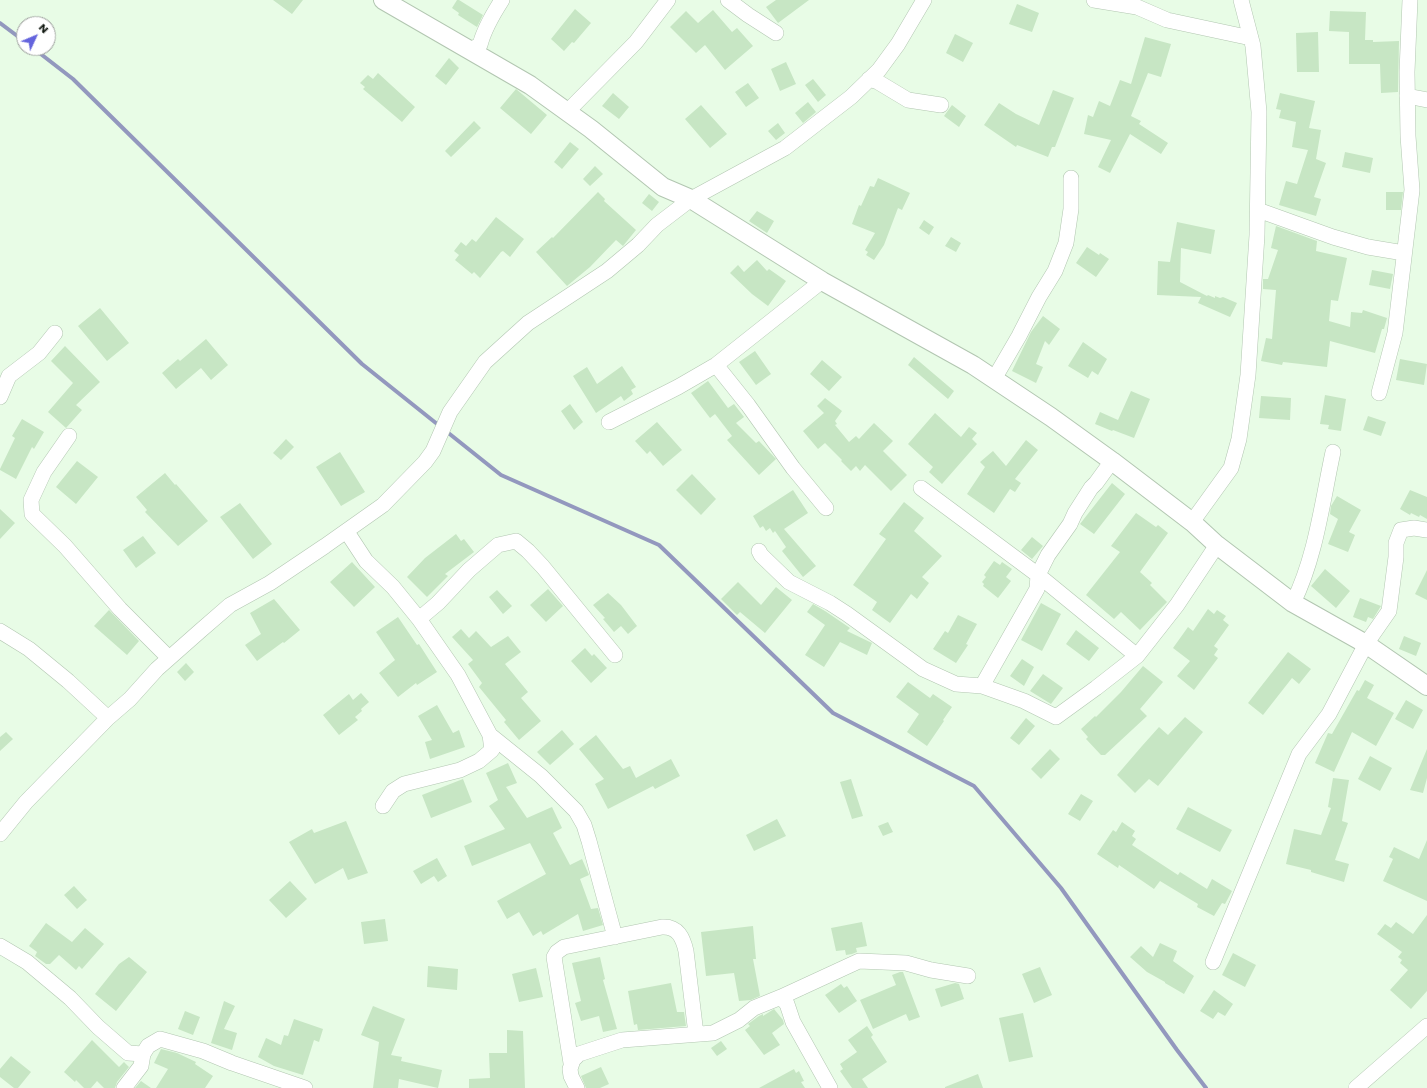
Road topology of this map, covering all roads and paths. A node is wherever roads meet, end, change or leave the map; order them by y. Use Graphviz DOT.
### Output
graph roads {
  1 [pos="383,0"];
  2 [pos="502,0"];
  3 [pos="668,0"];
  4 [pos="728,0"];
  5 [pos="924,0"];
  6 [pos="1094,0"];
  7 [pos="1241,0"];
  8 [pos="1410,0"];
  9 [pos="776,33"];
  10 [pos="1251,38"];
  11 [pos="470,50"];
  12 [pos="870,79"];
  13 [pos="1407,96"];
  14 [pos="1427,100"];
  15 [pos="941,105"];
  16 [pos="567,112"];
  17 [pos="1071,178"];
  18 [pos="691,199"];
  19 [pos="1258,210"];
  20 [pos="1404,253"];
  21 [pos="822,281"];
  22 [pos="55,334"];
  23 [pos="716,364"];
  24 [pos="994,379"];
  25 [pos="1379,393"];
  26 [pos="0,397"];
  27 [pos="609,422"];
  28 [pos="69,436"];
  29 [pos="1333,452"];
  30 [pos="1112,461"];
  31 [pos="921,488"];
  32 [pos="826,508"];
  33 [pos="1192,522"];
  34 [pos="1427,530"];
  35 [pos="347,532"];
  36 [pos="1217,545"];
  37 [pos="759,550"];
  38 [pos="1038,575"];
  39 [pos="1293,603"];
  40 [pos="419,620"];
  41 [pos="0,631"];
  42 [pos="1366,644"];
  43 [pos="615,655"];
  44 [pos="1138,656"];
  45 [pos="169,658"];
  46 [pos="982,686"];
  47 [pos="1427,686"];
  48 [pos="108,718"];
  49 [pos="490,735"];
  50 [pos="383,806"];
  51 [pos="0,834"];
  52 [pos="615,937"];
  53 [pos="0,946"];
  54 [pos="1213,962"];
  55 [pos="968,976"];
  56 [pos="781,997"];
  57 [pos="1427,1026"];
  58 [pos="696,1034"];
  59 [pos="143,1054"];
  60 [pos="571,1064"];
  61 [pos="124,1088"];
  62 [pos="305,1088"];
  63 [pos="577,1088"];
  64 [pos="830,1088"];
  65 [pos="1356,1088"];
  1 -- 11 [label="street"];
  2 -- 11 [label="street"];
  3 -- 16 [label="street"];
  4 -- 9 [label="street"];
  5 -- 12 [label="street"];
  6 -- 10 [label="street"];
  7 -- 10 [label="street"];
  8 -- 13 [label="street"];
  10 -- 19 [label="street"];
  11 -- 16 [label="street"];
  12 -- 15 [label="street"];
  12 -- 18 [label="street"];
  13 -- 14 [label="street"];
  13 -- 20 [label="street"];
  16 -- 18 [label="street"];
  17 -- 24 [label="street"];
  18 -- 21 [label="street"];
  18 -- 35 [label="street"];
  19 -- 20 [label="street"];
  19 -- 33 [label="street"];
  20 -- 25 [label="street"];
  21 -- 23 [label="street"];
  21 -- 24 [label="street"];
  22 -- 26 [label="street"];
  23 -- 27 [label="street"];
  23 -- 32 [label="street"];
  24 -- 30 [label="street"];
  28 -- 45 [label="street"];
  29 -- 39 [label="street"];
  30 -- 33 [label="street"];
  30 -- 38 [label="street"];
  31 -- 38 [label="street"];
  33 -- 36 [label="street"];
  34 -- 42 [label="street"];
  35 -- 40 [label="street"];
  35 -- 45 [label="street"];
  36 -- 39 [label="street"];
  36 -- 44 [label="street"];
  37 -- 46 [label="street"];
  38 -- 44 [label="street"];
  38 -- 46 [label="street"];
  39 -- 42 [label="street"];
  40 -- 43 [label="street"];
  40 -- 49 [label="street"];
  41 -- 48 [label="street"];
  42 -- 47 [label="street"];
  42 -- 54 [label="street"];
  44 -- 46 [label="street"];
  45 -- 48 [label="street"];
  48 -- 51 [label="street"];
  49 -- 50 [label="street"];
  49 -- 52 [label="street"];
  52 -- 58 [label="street"];
  52 -- 60 [label="street"];
  53 -- 59 [label="street"];
  55 -- 56 [label="street"];
  56 -- 58 [label="street"];
  56 -- 64 [label="street"];
  57 -- 65 [label="street"];
  58 -- 60 [label="street"];
  59 -- 61 [label="street"];
  59 -- 62 [label="street"];
  60 -- 63 [label="street"];
}
